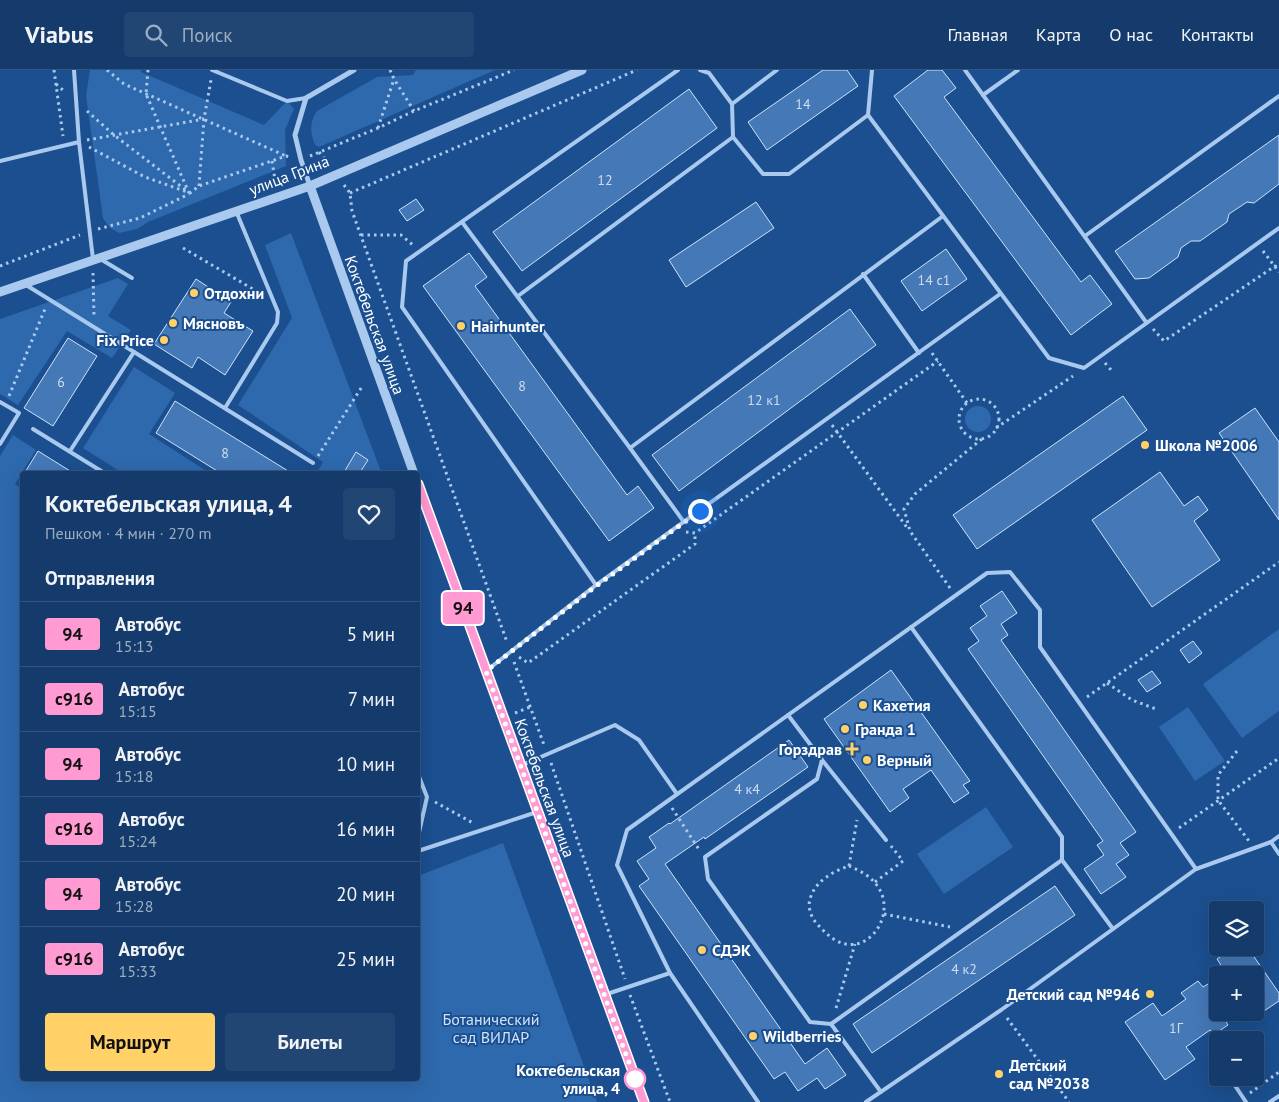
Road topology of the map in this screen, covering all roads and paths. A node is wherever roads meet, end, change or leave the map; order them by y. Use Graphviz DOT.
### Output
graph roads {
  1 [pos="54,70"];
  2 [pos="74,70"];
  3 [pos="107,70"];
  4 [pos="148,70"];
  5 [pos="212,70"];
  6 [pos="354,70"];
  7 [pos="390,70"];
  8 [pos="514,70"];
  9 [pos="582,70"];
  10 [pos="637,70"];
  11 [pos="678,70"];
  12 [pos="700,70"];
  13 [pos="777,70"];
  14 [pos="872,70"];
  15 [pos="965,70"];
  16 [pos="1018,70"];
  17 [pos="566,73"];
  18 [pos="394,79"];
  19 [pos="56,84"];
  20 [pos="146,94"];
  21 [pos="983,95"];
  22 [pos="1279,96"];
  23 [pos="306,98"];
  24 [pos="76,102"];
  25 [pos="732,104"];
  26 [pos="414,110"];
  27 [pos="868,115"];
  28 [pos="204,119"];
  29 [pos="159,127"];
  30 [pos="378,128"];
  31 [pos="114,135"];
  32 [pos="733,137"];
  33 [pos="80,142"];
  34 [pos="64,146"];
  35 [pos="286,156"];
  36 [pos="0,160"];
  37 [pos="301,160"];
  38 [pos="199,186"];
  39 [pos="310,186"];
  40 [pos="190,193"];
  41 [pos="236,211"];
  42 [pos="943,216"];
  43 [pos="462,222"];
  44 [pos="1279,228"];
  45 [pos="361,235"];
  46 [pos="1084,236"];
  47 [pos="1257,243"];
  48 [pos="412,244"];
  49 [pos="183,248"];
  50 [pos="96,260"];
  51 [pos="1275,266"];
  52 [pos="1279,271"];
  53 [pos="863,274"];
  54 [pos="132,278"];
  55 [pos="24,284"];
  56 [pos="0,292"];
  57 [pos="1000,294"];
  58 [pos="518,296"];
  59 [pos="49,299"];
  60 [pos="274,302"];
  61 [pos="1146,322"];
  62 [pos="94,327"];
  63 [pos="928,346"];
  64 [pos="134,352"];
  65 [pos="918,353"];
  66 [pos="938,361"];
  67 [pos="1084,368"];
  68 [pos="364,386"];
  69 [pos="0,402"];
  70 [pos="967,403"];
  71 [pos="5,405"];
  72 [pos="225,408"];
  73 [pos="827,419"];
  74 [pos="996,428"];
  75 [pos="33,429"];
  76 [pos="836,432"];
  77 [pos="983,438"];
  78 [pos="0,444"];
  79 [pos="630,448"];
  80 [pos="70,451"];
  81 [pos="313,463"];
  82 [pos="101,471"];
  83 [pos="413,471"];
  84 [pos="420,490"];
  85 [pos="684,522"];
  86 [pos="910,530"];
  87 [pos="672,531"];
  88 [pos="695,533"];
  89 [pos="1279,562"];
  90 [pos="596,586"];
  91 [pos="955,596"];
  92 [pos="911,627"];
  93 [pos="511,652"];
  94 [pos="486,671"];
  95 [pos="1107,683"];
  96 [pos="1079,702"];
  97 [pos="1156,709"];
  98 [pos="788,715"];
  99 [pos="1237,751"];
  100 [pos="548,754"];
  101 [pos="1279,758"];
  102 [pos="822,760"];
  103 [pos="521,766"];
  104 [pos="420,779"];
  105 [pos="677,794"];
  106 [pos="427,797"];
  107 [pos="1218,800"];
  108 [pos="667,801"];
  109 [pos="859,806"];
  110 [pos="537,812"];
  111 [pos="420,827"];
  112 [pos="485,829"];
  113 [pos="1171,834"];
  114 [pos="1279,836"];
  115 [pos="886,840"];
  116 [pos="1271,842"];
  117 [pos="1254,848"];
  118 [pos="420,850"];
  119 [pos="1279,854"];
  120 [pos="705,857"];
  121 [pos="1062,860"];
  122 [pos="849,866"];
  123 [pos="1196,869"];
  124 [pos="875,882"];
  125 [pos="884,914"];
  126 [pos="1113,929"];
  127 [pos="964,930"];
  128 [pos="855,944"];
  129 [pos="670,973"];
  130 [pos="628,988"];
  131 [pos="604,995"];
  132 [pos="1001,1010"];
  133 [pos="831,1024"];
  134 [pos="1279,1072"];
  135 [pos="1235,1086"];
  136 [pos="881,1092"];
  137 [pos="1279,1096"];
  138 [pos="1245,1100"];
  139 [pos="644,1102"];
  140 [pos="670,1102"];
  141 [pos="758,1102"];
  142 [pos="866,1102"];
  143 [pos="1069,1102"];
  144 [pos="1270,1102"];
  1 -- 19 [label="path"];
  2 -- 24 [label="lane"];
  3 -- 20 [label="path"];
  4 -- 20 [label="path"];
  5 -- 23 [label="lane"];
  5 -- 28 [label="path"];
  6 -- 23 [label="street"];
  7 -- 18 [label="path"];
  8 -- 26 [label="path"];
  9 -- 17 [label="street, улица Грина"];
  10 -- 45 [label="path"];
  11 -- 43 [label="lane"];
  12 -- 25 [label="lane"];
  13 -- 25 [label="lane"];
  14 -- 27 [label="lane"];
  15 -- 21 [label="lane"];
  16 -- 21 [label="lane"];
  17 -- 39 [label="street, улица Грина"];
  18 -- 26 [label="path"];
  18 -- 30 [label="path"];
  19 -- 24 [label="path"];
  19 -- 34 [label="path"];
  20 -- 28 [label="path"];
  20 -- 29 [label="path"];
  21 -- 46 [label="lane"];
  22 -- 46 [label="lane"];
  23 -- 37 [label="street"];
  24 -- 31 [label="path"];
  24 -- 33 [label="lane"];
  25 -- 32 [label="lane"];
  26 -- 30 [label="path"];
  27 -- 32 [label="lane"];
  27 -- 42 [label="lane"];
  28 -- 29 [label="path"];
  28 -- 35 [label="path"];
  28 -- 38 [label="path"];
  29 -- 31 [label="path"];
  29 -- 40 [label="path"];
  30 -- 37 [label="path"];
  31 -- 33 [label="path"];
  31 -- 40 [label="path"];
  32 -- 58 [label="lane"];
  33 -- 34 [label="lane"];
  33 -- 40 [label="path"];
  33 -- 50 [label="lane"];
  34 -- 36 [label="lane"];
  35 -- 37 [label="path"];
  35 -- 38 [label="path"];
  37 -- 39 [label="street"];
  38 -- 40 [label="path"];
  39 -- 41 [label="street, улица Грина"];
  39 -- 83 [label="street, Коктебельская улица"];
  41 -- 50 [label="street, улица Грина"];
  41 -- 60 [label="lane"];
  42 -- 53 [label="lane"];
  42 -- 57 [label="lane"];
  43 -- 58 [label="lane"];
  43 -- 90 [label="lane"];
  44 -- 47 [label="lane"];
  45 -- 48 [label="path"];
  45 -- 93 [label="path"];
  46 -- 61 [label="lane"];
  47 -- 51 [label="path"];
  47 -- 61 [label="lane"];
  49 -- 60 [label="path"];
  50 -- 54 [label="lane"];
  50 -- 55 [label="street, улица Грина"];
  50 -- 62 [label="path"];
  51 -- 52 [label="path"];
  51 -- 61 [label="path"];
  53 -- 65 [label="lane"];
  53 -- 79 [label="lane"];
  55 -- 56 [label="street, улица Грина"];
  55 -- 59 [label="lane"];
  57 -- 63 [label="lane"];
  57 -- 67 [label="lane"];
  58 -- 79 [label="lane"];
  59 -- 62 [label="lane"];
  59 -- 71 [label="path"];
  60 -- 72 [label="lane"];
  61 -- 67 [label="lane"];
  62 -- 64 [label="lane"];
  63 -- 65 [label="lane"];
  63 -- 66 [label="path"];
  64 -- 72 [label="lane"];
  64 -- 80 [label="lane"];
  65 -- 73 [label="lane"];
  66 -- 70 [label="path"];
  66 -- 76 [label="path"];
  67 -- 74 [label="path"];
  68 -- 81 [label="path"];
  69 -- 71 [label="lane"];
  70 -- 74 [label="path"];
  70 -- 77 [label="path"];
  71 -- 78 [label="lane"];
  72 -- 81 [label="lane"];
  73 -- 76 [label="path"];
  73 -- 85 [label="lane"];
  74 -- 77 [label="path"];
  75 -- 80 [label="lane"];
  76 -- 86 [label="path"];
  76 -- 88 [label="path"];
  77 -- 86 [label="path"];
  79 -- 85 [label="lane"];
  80 -- 82 [label="lane"];
  84 -- 94 [label="street, Коктебельская улица"];
  85 -- 87 [label="lane"];
  86 -- 91 [label="path"];
  87 -- 88 [label="path"];
  87 -- 90 [label="lane"];
  88 -- 93 [label="path"];
  89 -- 95 [label="path"];
  90 -- 93 [label="lane"];
  91 -- 92 [label="lane"];
  91 -- 96 [label="lane"];
  92 -- 98 [label="lane"];
  92 -- 121 [label="lane"];
  93 -- 94 [label="lane"];
  93 -- 100 [label="path"];
  94 -- 103 [label="street, Коктебельская улица"];
  95 -- 96 [label="path"];
  95 -- 97 [label="path"];
  96 -- 113 [label="lane"];
  98 -- 102 [label="lane"];
  98 -- 105 [label="lane"];
  99 -- 107 [label="path"];
  100 -- 103 [label="lane"];
  100 -- 105 [label="lane"];
  100 -- 130 [label="path"];
  101 -- 107 [label="path"];
  102 -- 109 [label="lane"];
  102 -- 120 [label="lane"];
  103 -- 110 [label="street, Коктебельская улица"];
  104 -- 106 [label="lane"];
  105 -- 108 [label="lane"];
  106 -- 111 [label="lane"];
  106 -- 112 [label="path"];
  107 -- 113 [label="path"];
  107 -- 117 [label="path"];
  108 -- 120 [label="path"];
  108 -- 129 [label="lane"];
  109 -- 115 [label="lane"];
  109 -- 122 [label="path"];
  110 -- 112 [label="lane"];
  110 -- 131 [label="street, Коктебельская улица"];
  112 -- 118 [label="lane"];
  113 -- 123 [label="lane"];
  114 -- 116 [label="lane"];
  115 -- 124 [label="path"];
  116 -- 117 [label="lane"];
  116 -- 119 [label="lane"];
  117 -- 123 [label="lane"];
  120 -- 133 [label="lane"];
  121 -- 126 [label="lane"];
  121 -- 127 [label="lane"];
  122 -- 124 [label="path"];
  122 -- 128 [label="path"];
  123 -- 126 [label="lane"];
  124 -- 125 [label="path"];
  125 -- 127 [label="path"];
  125 -- 128 [label="path"];
  126 -- 132 [label="lane"];
  127 -- 133 [label="lane"];
  128 -- 133 [label="path"];
  129 -- 130 [label="lane"];
  129 -- 141 [label="lane"];
  130 -- 131 [label="lane"];
  130 -- 140 [label="path"];
  131 -- 139 [label="street, Коктебельская улица"];
  132 -- 136 [label="lane"];
  132 -- 143 [label="path"];
  133 -- 136 [label="lane"];
  134 -- 138 [label="path"];
  135 -- 138 [label="lane"];
  136 -- 142 [label="lane"];
  137 -- 144 [label="lane"];
}
